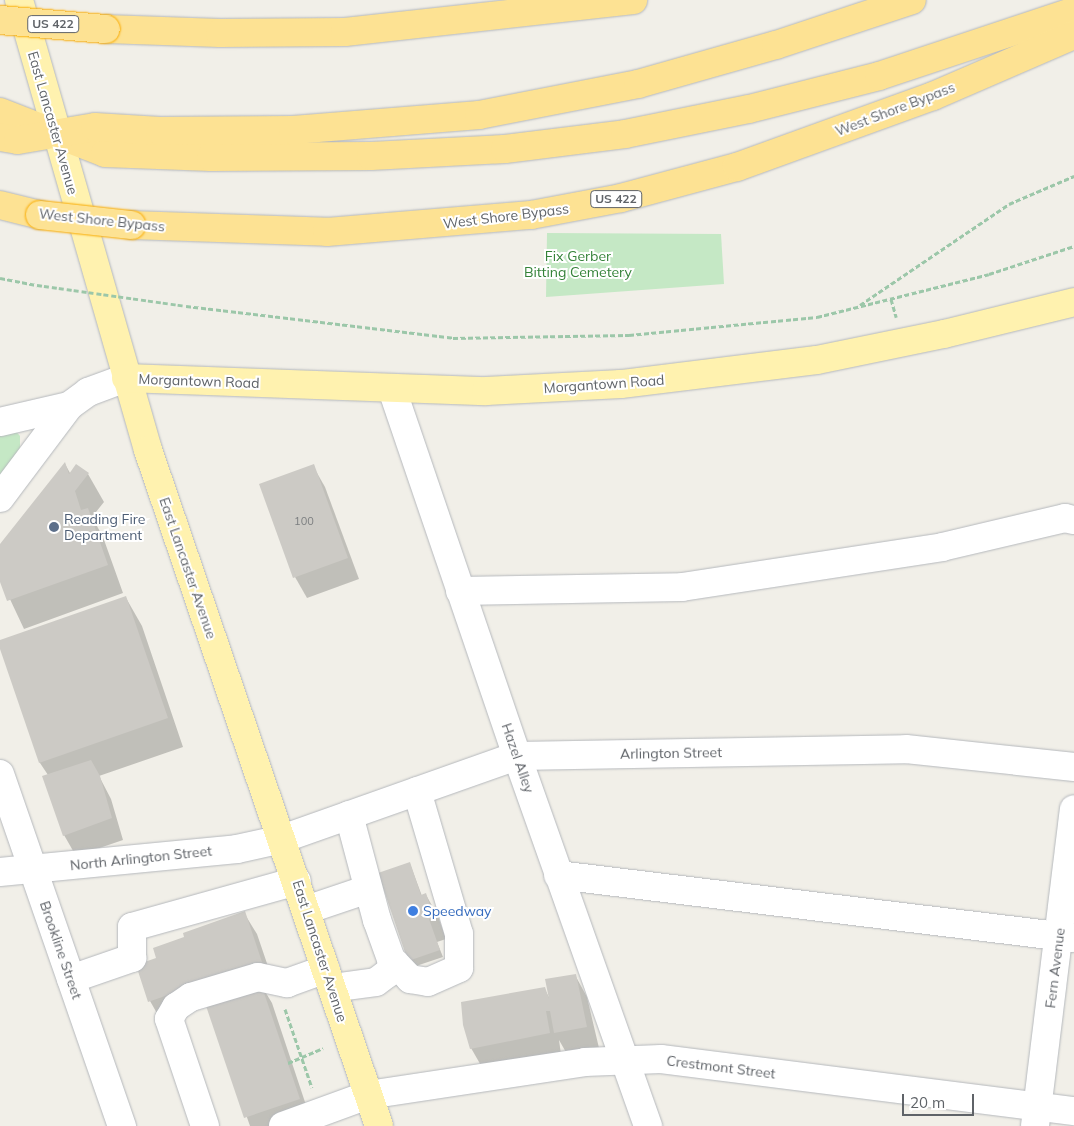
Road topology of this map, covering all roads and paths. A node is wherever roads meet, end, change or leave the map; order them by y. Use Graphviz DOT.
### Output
graph roads {
  1 [pos="633,0"];
  2 [pos="912,0"];
  3 [pos="13,8"];
  4 [pos="1074,11"];
  5 [pos="1074,35"];
  6 [pos="0,112"];
  7 [pos="56,135"];
  8 [pos="0,137"];
  9 [pos="1074,176"];
  10 [pos="0,205"];
  11 [pos="1074,246"];
  12 [pos="0,278"];
  13 [pos="1074,302"];
  14 [pos="858,307"];
  15 [pos="126,378"];
  16 [pos="392,389"];
  17 [pos="68,406"];
  18 [pos="5,413"];
  19 [pos="8,477"];
  20 [pos="0,498"];
  21 [pos="1074,520"];
  22 [pos="460,591"];
  23 [pos="517,756"];
  24 [pos="1074,767"];
  25 [pos="0,774"];
  26 [pos="417,791"];
  27 [pos="1074,809"];
  28 [pos="349,815"];
  29 [pos="282,838"];
  30 [pos="32,869"];
  31 [pos="0,872"];
  32 [pos="558,875"];
  33 [pos="297,881"];
  34 [pos="368,888"];
  35 [pos="306,910"];
  36 [pos="1066,937"];
  37 [pos="395,963"];
  38 [pos="71,979"];
  39 [pos="329,979"];
  40 [pos="282,1000"];
  41 [pos="323,1048"];
  42 [pos="302,1059"];
  43 [pos="624,1060"];
  44 [pos="288,1064"];
  45 [pos="314,1093"];
  46 [pos="368,1095"];
  47 [pos="1074,1111"];
  48 [pos="1036,1116"];
  49 [pos="377,1125"];
  50 [pos="122,1126"];
  51 [pos="205,1126"];
  52 [pos="283,1126"];
  53 [pos="648,1126"];
  1 -- 3 [label="highway, US 422, bridge"];
  2 -- 7 [label="highway"];
  3 -- 7 [label="main road, East Lancaster Avenue"];
  4 -- 7 [label="highway"];
  5 -- 10 [label="highway, West Shore Bypass / US 422, bridge"];
  6 -- 7 [label="highway"];
  7 -- 8 [label="highway"];
  7 -- 15 [label="main road, East Lancaster Avenue"];
  9 -- 14 [label="path"];
  11 -- 14 [label="path"];
  12 -- 14 [label="path, bridge"];
  13 -- 16 [label="main road, Morgantown Road"];
  15 -- 16 [label="main road, Morgantown Road"];
  15 -- 17 [label="street"];
  15 -- 29 [label="main road, East Lancaster Avenue"];
  16 -- 22 [label="street, Hazel Alley"];
  17 -- 18 [label="street"];
  17 -- 19 [label="street"];
  19 -- 20 [label="street"];
  21 -- 22 [label="street"];
  22 -- 23 [label="street, Hazel Alley"];
  23 -- 24 [label="street, Arlington Street"];
  23 -- 26 [label="street, Arlington Street"];
  23 -- 32 [label="street, Hazel Alley"];
  25 -- 30 [label="street, Brookline Street"];
  26 -- 28 [label="street, Arlington Street"];
  26 -- 37 [label="street"];
  27 -- 36 [label="street, Fern Avenue"];
  28 -- 29 [label="street, Arlington Street"];
  28 -- 34 [label="street"];
  29 -- 30 [label="street, North Arlington Street"];
  29 -- 33 [label="main road, East Lancaster Avenue"];
  30 -- 31 [label="street, North Arlington Street"];
  30 -- 38 [label="street, Brookline Street"];
  32 -- 36 [label="street"];
  32 -- 43 [label="street, Hazel Alley"];
  33 -- 35 [label="main road, East Lancaster Avenue"];
  33 -- 38 [label="street"];
  34 -- 35 [label="street"];
  34 -- 37 [label="street"];
  35 -- 39 [label="main road, East Lancaster Avenue"];
  36 -- 48 [label="street, Fern Avenue"];
  37 -- 39 [label="street"];
  38 -- 50 [label="street, Brookline Street"];
  39 -- 46 [label="main road, East Lancaster Avenue"];
  39 -- 51 [label="street"];
  40 -- 42 [label="path"];
  41 -- 42 [label="path"];
  42 -- 44 [label="path"];
  42 -- 45 [label="path"];
  43 -- 46 [label="street, Crestmont Street"];
  43 -- 48 [label="street, Crestmont Street"];
  43 -- 53 [label="street, Hazel Alley"];
  46 -- 49 [label="main road, East Lancaster Avenue"];
  46 -- 52 [label="street, Crestmont Street"];
  47 -- 48 [label="street, Crestmont Street"];
}
